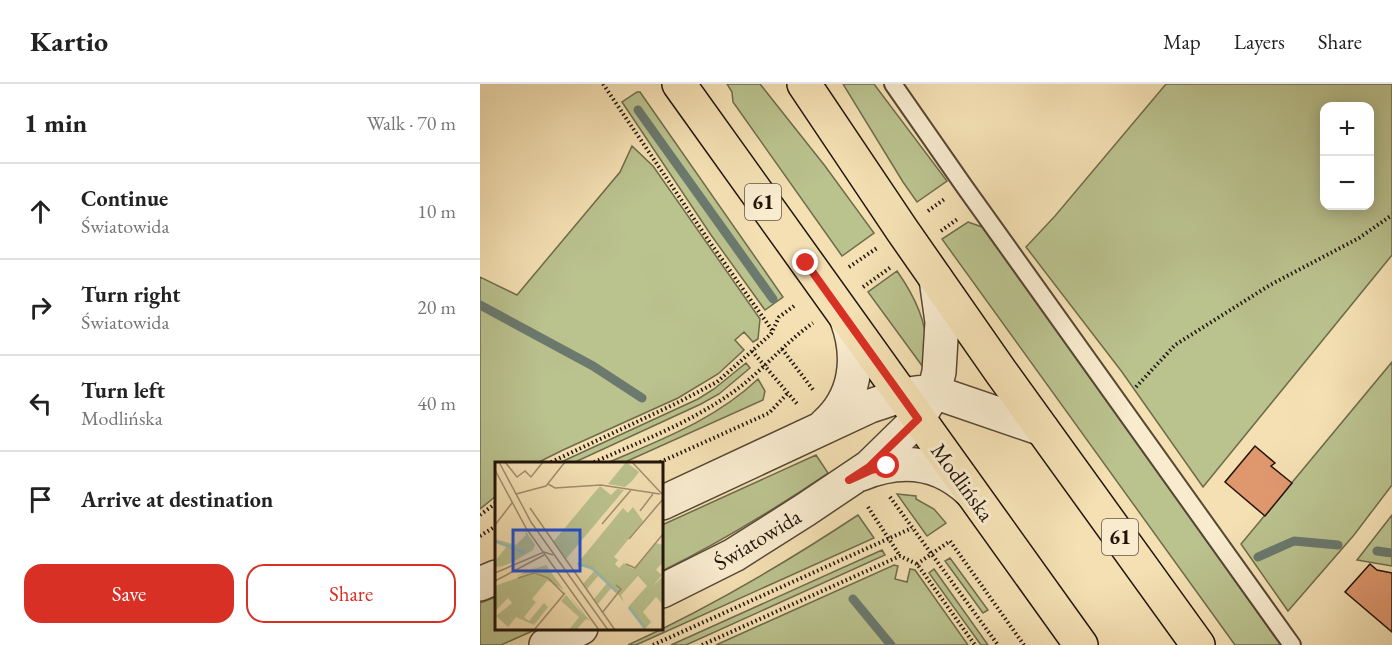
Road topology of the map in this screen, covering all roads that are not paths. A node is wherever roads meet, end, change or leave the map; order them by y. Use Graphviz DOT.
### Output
graph roads {
  1 [pos="679,84"];
  2 [pos="804,84"];
  3 [pos="893,84"];
  4 [pos="936,279"];
  5 [pos="848,320"];
  6 [pos="918,402"];
  7 [pos="1042,429"];
  8 [pos="816,431"];
  9 [pos="849,480"];
  10 [pos="970,491"];
  11 [pos="663,503"];
  12 [pos="495,578"];
  13 [pos="480,584"];
  14 [pos="663,590"];
  15 [pos="577,630"];
  16 [pos="546,645"];
  17 [pos="1081,645"];
  18 [pos="1198,645"];
  19 [pos="1292,645"];
  1 -- 5 [label="main road, Modlińska / 61"];
  2 -- 4 [label="main road, 61"];
  3 -- 19 [label="lane"];
  4 -- 6 [label="street"];
  4 -- 7 [label="main road, 61"];
  5 -- 6 [label="main road, Modlińska / 61"];
  5 -- 8 [label="street"];
  6 -- 7 [label="street"];
  6 -- 8 [label="street"];
  6 -- 9 [label="street, Światowida"];
  6 -- 10 [label="main road, Modlińska / 61"];
  7 -- 18 [label="main road, 61"];
  8 -- 11 [label="street"];
  9 -- 10 [label="street, Światowida"];
  9 -- 14 [label="street, Światowida"];
  10 -- 17 [label="main road, Modlińska / 61"];
  12 -- 13 [label="street"];
  15 -- 16 [label="street"];
}
